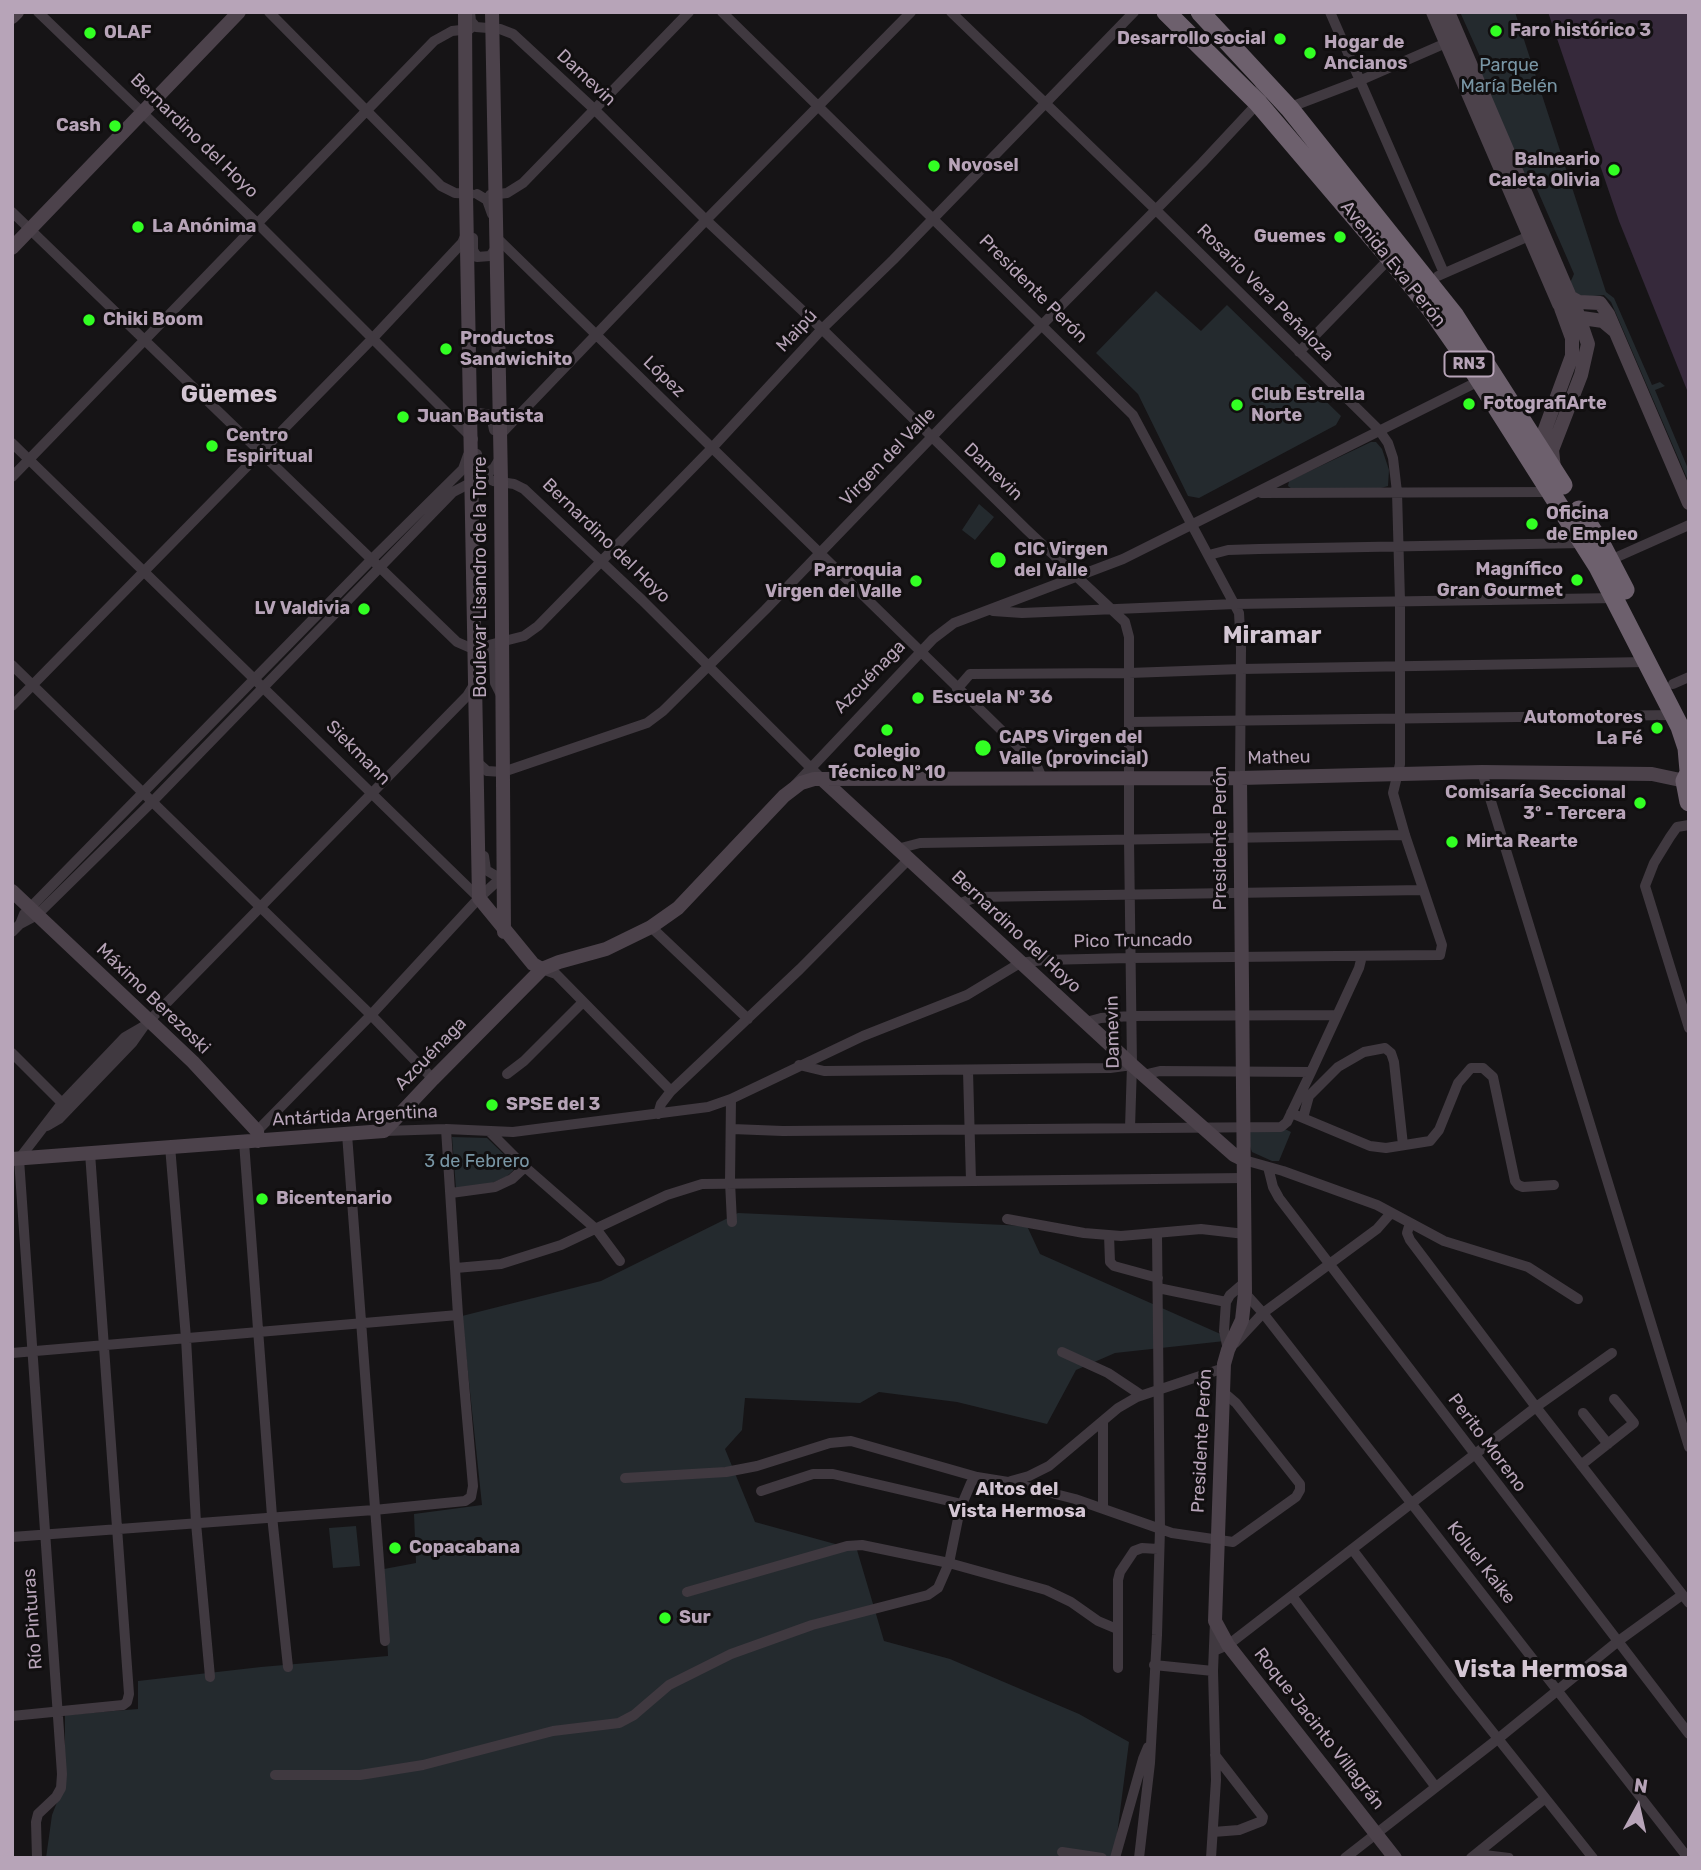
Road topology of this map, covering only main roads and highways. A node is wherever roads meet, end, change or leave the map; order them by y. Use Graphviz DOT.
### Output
graph roads {
  1 [pos="1166,12"];
  2 [pos="1173,12"];
  3 [pos="1201,15"];
  4 [pos="1428,280"];
  5 [pos="1507,424"];
  6 [pos="1547,466"];
  7 [pos="1604,564"];
  8 [pos="1621,597"];
  9 [pos="1681,681"];
  10 [pos="1681,717"];
  11 [pos="1688,775"];
  12 [pos="1689,802"];
  1 -- 4 [label="highway, Avenida Eva Perón / RN3"];
  2 -- 3 [label="highway"];
  3 -- 4 [label="highway, Avenida Eva Perón / RN3"];
  4 -- 5 [label="highway, Avenida Eva Perón / RN3"];
  4 -- 6 [label="highway, Avenida Eva Perón / RN3"];
  5 -- 6 [label="highway, Avenida Eva Perón / RN3"];
  5 -- 6 [label="highway"];
  6 -- 7 [label="highway, Avenida Eva Perón / RN3"];
  6 -- 7 [label="highway, Avenida Eva Perón / RN3"];
  7 -- 8 [label="highway, Avenida Eva Perón / RN3"];
  8 -- 9 [label="highway, Avenida Eva Perón / RN3"];
  8 -- 10 [label="highway, Avenida Eva Perón / RN3"];
  9 -- 10 [label="highway, Avenida Eva Perón / RN3"];
  10 -- 11 [label="highway, Avenida Eva Perón / RN3"];
  11 -- 12 [label="highway, Avenida Eva Perón / RN3"];
}
